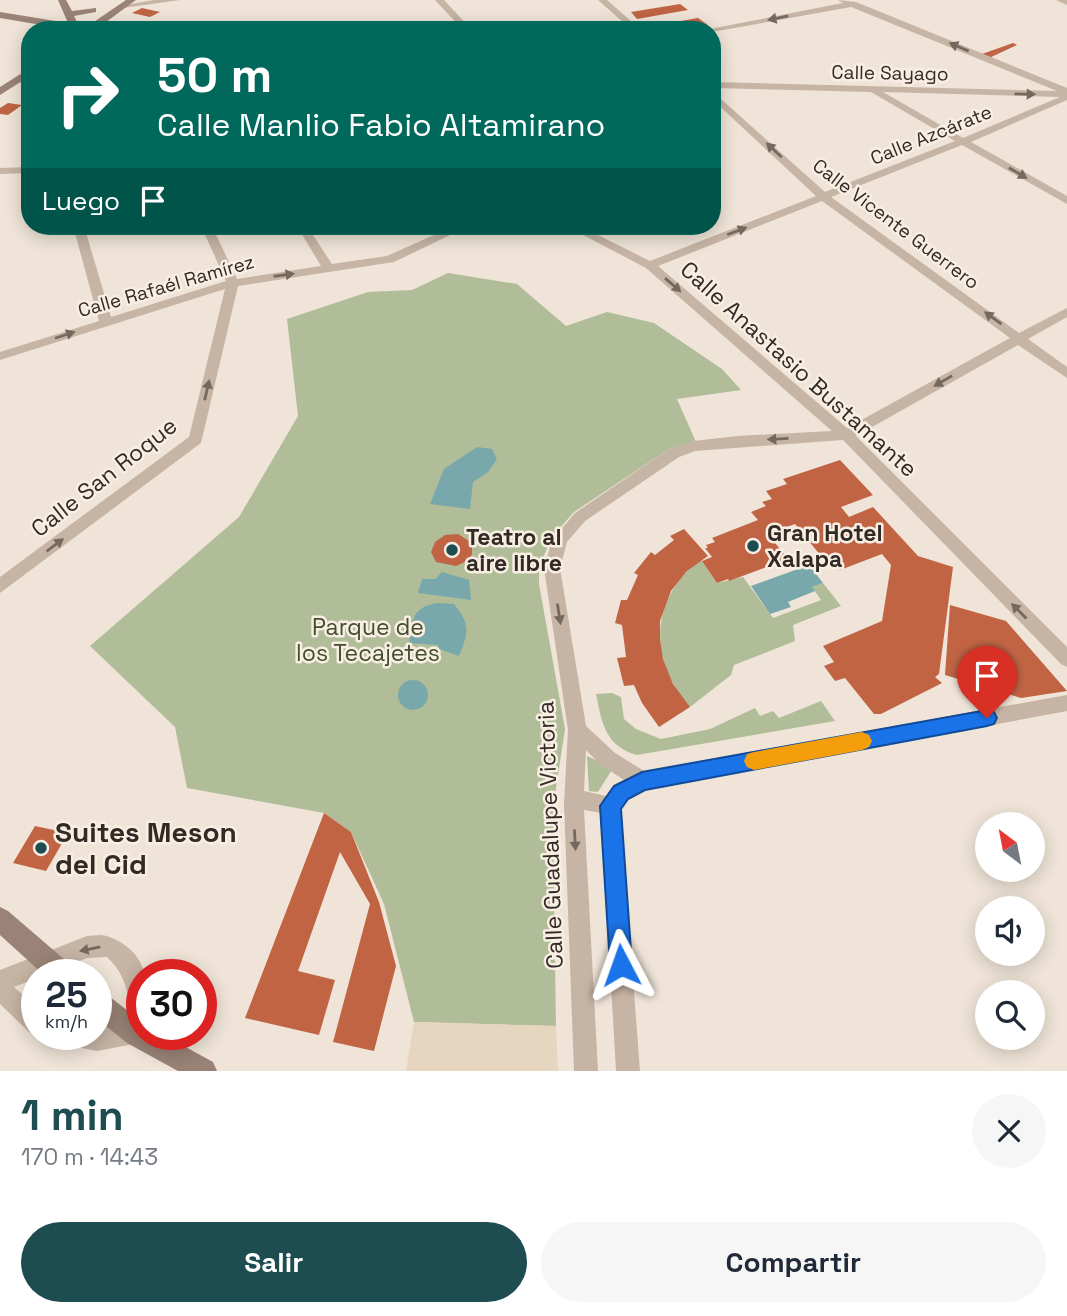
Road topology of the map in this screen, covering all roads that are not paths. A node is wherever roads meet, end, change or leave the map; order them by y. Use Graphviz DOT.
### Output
graph roads {
  1 [pos="62,0"];
  2 [pos="88,0"];
  3 [pos="176,0"];
  4 [pos="439,0"];
  5 [pos="602,0"];
  6 [pos="842,0"];
  7 [pos="869,0"];
  8 [pos="1060,0"];
  9 [pos="127,3"];
  10 [pos="1067,3"];
  11 [pos="852,4"];
  12 [pos="93,10"];
  13 [pos="68,14"];
  14 [pos="0,15"];
  15 [pos="35,21"];
  16 [pos="72,21"];
  17 [pos="93,21"];
  18 [pos="103,21"];
  19 [pos="459,21"];
  20 [pos="626,21"];
  21 [pos="721,28"];
  22 [pos="21,77"];
  23 [pos="721,85"];
  24 [pos="874,90"];
  25 [pos="0,92"];
  26 [pos="1067,94"];
  27 [pos="721,102"];
  28 [pos="964,141"];
  29 [pos="21,170"];
  30 [pos="0,171"];
  31 [pos="824,197"];
  32 [pos="1067,201"];
  33 [pos="81,235"];
  34 [pos="210,235"];
  35 [pos="308,235"];
  36 [pos="443,235"];
  37 [pos="590,235"];
  38 [pos="650,265"];
  39 [pos="329,269"];
  40 [pos="233,283"];
  41 [pos="1067,312"];
  42 [pos="106,322"];
  43 [pos="1019,337"];
  44 [pos="0,356"];
  45 [pos="1067,374"];
  46 [pos="846,435"];
  47 [pos="0,586"];
  48 [pos="1067,659"];
  49 [pos="1067,704"];
  50 [pos="577,730"];
  51 [pos="642,781"];
  52 [pos="574,804"];
  53 [pos="610,806"];
  54 [pos="0,919"];
  55 [pos="45,959"];
  56 [pos="72,959"];
  57 [pos="126,963"];
  58 [pos="21,976"];
  59 [pos="0,981"];
  60 [pos="0,989"];
  61 [pos="21,1009"];
  62 [pos="112,1015"];
  63 [pos="126,1026"];
  64 [pos="165,1050"];
  65 [pos="204,1071"];
  66 [pos="586,1071"];
  67 [pos="628,1071"];
  1 -- 13 [label="main road"];
  2 -- 12 [label="main road"];
  3 -- 9 [label="street"];
  4 -- 19 [label="street"];
  5 -- 20 [label="street"];
  6 -- 11 [label="street"];
  7 -- 11 [label="street"];
  8 -- 10 [label="street"];
  9 -- 18 [label="main road"];
  11 -- 21 [label="street, one-way"];
  26 -- 11 [label="street, one-way"];
  12 -- 13 [label="main road"];
  12 -- 17 [label="main road"];
  13 -- 16 [label="main road"];
  14 -- 15 [label="main road"];
  22 -- 25 [label="main road"];
  23 -- 24 [label="street, Calle Sayago"];
  24 -- 26 [label="street, Calle Sayago, one-way"];
  24 -- 28 [label="street"];
  26 -- 28 [label="street, Calle Azcárate"];
  31 -- 27 [label="street, Calle Vicente Guerrero, one-way"];
  28 -- 31 [label="street, Calle Azcárate"];
  28 -- 32 [label="street, one-way"];
  29 -- 30 [label="street"];
  38 -- 31 [label="street, Calle Azcárate, one-way"];
  43 -- 31 [label="street, Calle Vicente Guerrero, one-way"];
  33 -- 42 [label="street"];
  34 -- 40 [label="street"];
  35 -- 39 [label="street"];
  36 -- 39 [label="street, Calle Rafaél Ramírez"];
  37 -- 38 [label="street, Calle Anastasio Bustamante"];
  38 -- 46 [label="street, Calle Anastasio Bustamante, one-way"];
  40 -- 39 [label="street, Calle Rafaél Ramírez, one-way"];
  40 -- 42 [label="street, Calle Rafaél Ramírez"];
  47 -- 40 [label="street, Calle San Roque, one-way"];
  41 -- 43 [label="street, Calle Guadalupe Victoria"];
  44 -- 42 [label="street, Calle Rafaél Ramírez, one-way"];
  43 -- 45 [label="street, Calle Vicente Guerrero"];
  43 -- 46 [label="street, Calle Guadalupe Victoria, one-way"];
  48 -- 46 [label="street, Calle Anastasio Bustamante, one-way"];
  46 -- 50 [label="street, Calle Guadalupe Victoria, one-way"];
  49 -- 51 [label="street"];
  50 -- 51 [label="street"];
  50 -- 52 [label="street, Calle Guadalupe Victoria"];
  51 -- 53 [label="street"];
  52 -- 53 [label="street"];
  52 -- 66 [label="street, Calle Guadalupe Victoria, one-way"];
  53 -- 67 [label="street"];
  54 -- 55 [label="main road"];
  57 -- 56 [label="street, one-way"];
  58 -- 59 [label="street"];
  60 -- 61 [label="street"];
  62 -- 63 [label="main road"];
  64 -- 65 [label="main road"];
}
